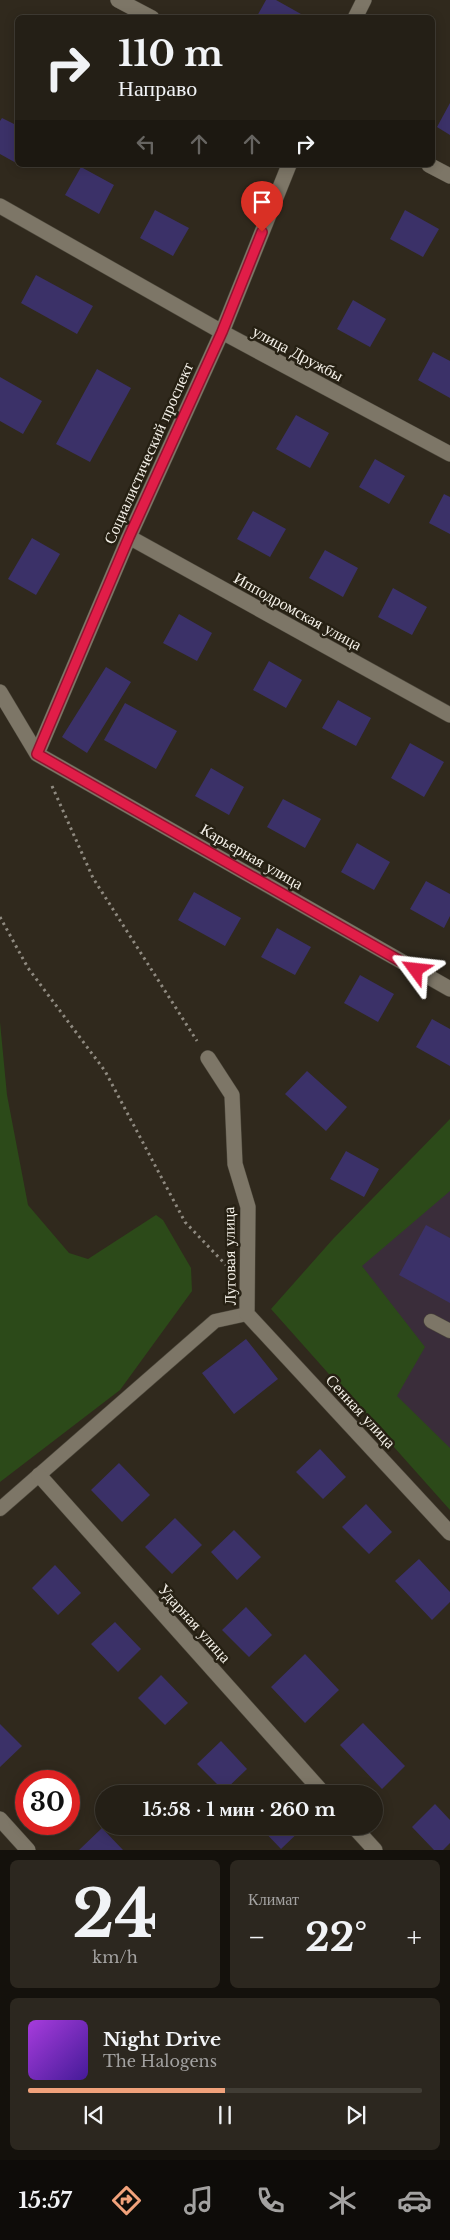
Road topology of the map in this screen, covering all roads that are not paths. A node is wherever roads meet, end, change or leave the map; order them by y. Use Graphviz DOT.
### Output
graph roads {
  1 [pos="118,0"];
  2 [pos="364,0"];
  3 [pos="146,15"];
  4 [pos="356,15"];
  5 [pos="288,167"];
  6 [pos="433,167"];
  7 [pos="450,176"];
  8 [pos="0,206"];
  9 [pos="222,332"];
  10 [pos="450,454"];
  11 [pos="129,537"];
  12 [pos="0,692"];
  13 [pos="450,715"];
  14 [pos="37,754"];
  15 [pos="450,989"];
  16 [pos="208,1058"];
  17 [pos="247,1314"];
  18 [pos="431,1321"];
  19 [pos="450,1330"];
  20 [pos="39,1475"];
  21 [pos="0,1509"];
  22 [pos="450,1533"];
  23 [pos="316,1785"];
  24 [pos="0,1818"];
  25 [pos="361,1835"];
  26 [pos="28,1850"];
  27 [pos="375,1850"];
  1 -- 3 [label="street"];
  2 -- 4 [label="street"];
  5 -- 9 [label="street, Социалистический проспект"];
  6 -- 7 [label="street"];
  8 -- 9 [label="street, улица Дружбы"];
  9 -- 10 [label="street, улица Дружбы"];
  9 -- 11 [label="street, Социалистический проспект"];
  11 -- 13 [label="street, Ипподромская улица"];
  11 -- 14 [label="street, Социалистический проспект"];
  12 -- 14 [label="street"];
  14 -- 15 [label="street, Карьерная улица"];
  16 -- 17 [label="street, Луговая улица"];
  17 -- 20 [label="lane"];
  17 -- 22 [label="street, Сенная улица"];
  18 -- 19 [label="lane"];
  20 -- 21 [label="lane"];
  20 -- 23 [label="street, Ударная улица"];
  24 -- 26 [label="street"];
  25 -- 27 [label="street"];
}
